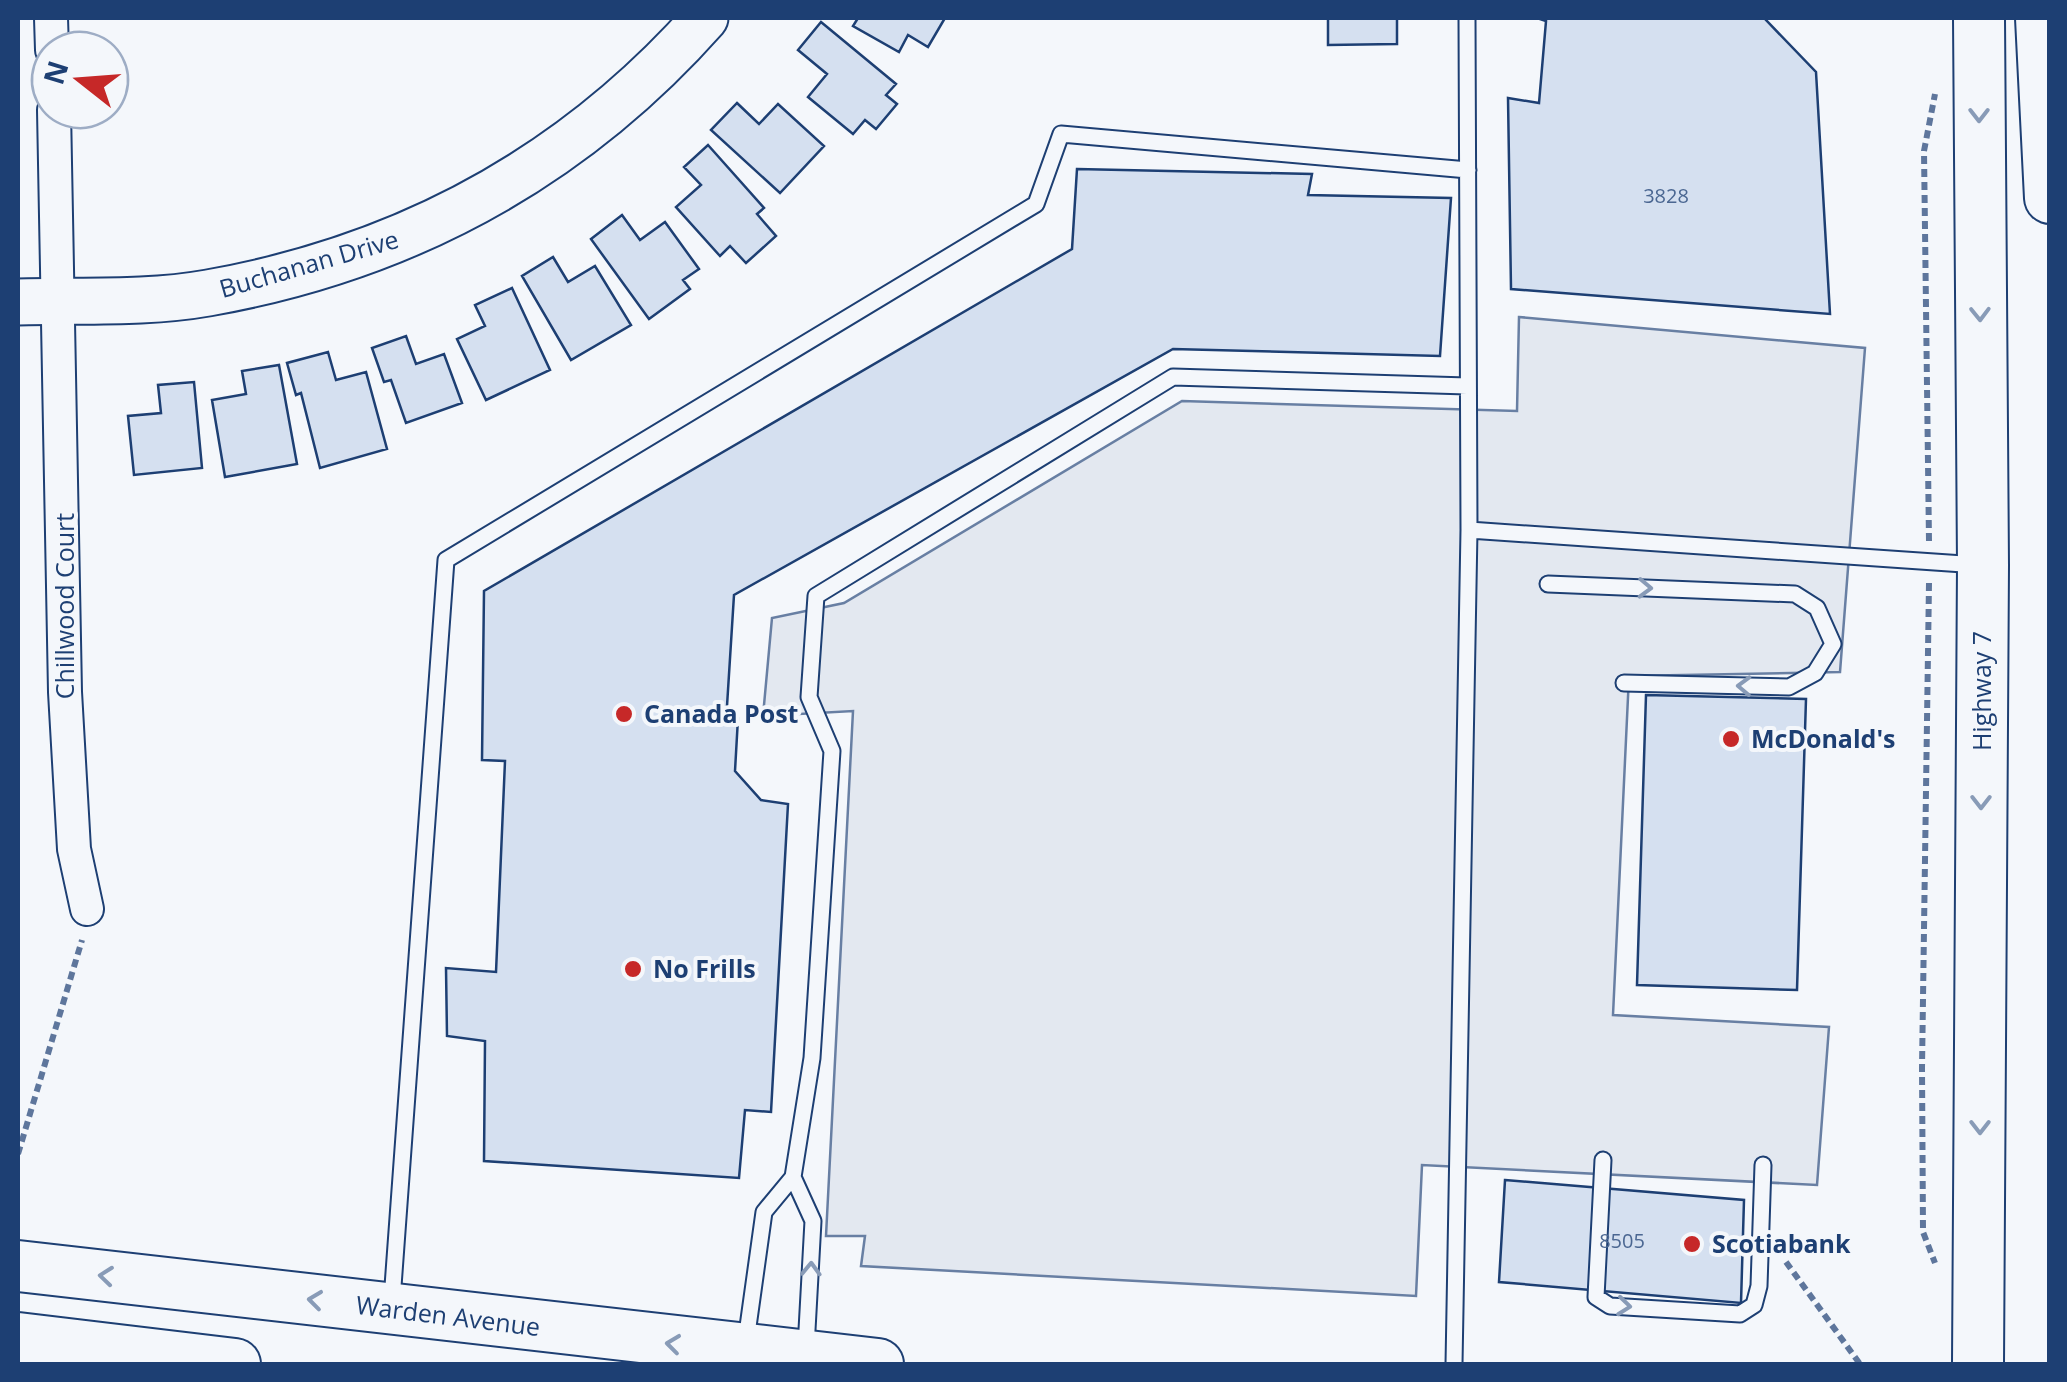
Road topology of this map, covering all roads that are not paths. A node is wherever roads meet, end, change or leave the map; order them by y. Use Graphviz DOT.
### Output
graph roads {
  1 [pos="706,18"];
  2 [pos="1466,18"];
  3 [pos="1979,18"];
  4 [pos="2041,18"];
  5 [pos="52,130"];
  6 [pos="1468,170"];
  7 [pos="2050,198"];
  8 [pos="38,301"];
  9 [pos="1467,386"];
  10 [pos="1469,530"];
  11 [pos="1983,565"];
  12 [pos="1548,584"];
  13 [pos="1624,682"];
  14 [pos="87,909"];
  15 [pos="1604,1160"];
  16 [pos="1763,1165"];
  17 [pos="793,1177"];
  18 [pos="18,1266"];
  19 [pos="391,1309"];
  20 [pos="18,1338"];
  21 [pos="744,1358"];
  22 [pos="804,1360"];
  23 [pos="235,1364"];
  24 [pos="878,1364"];
  25 [pos="1454,1364"];
  26 [pos="1978,1364"];
  1 -- 8 [label="street, Buchanan Drive"];
  2 -- 6 [label="lane"];
  3 -- 11 [label="main road, Highway 7, one-way"];
  4 -- 7 [label="main road"];
  5 -- 8 [label="street, Chillwood Court"];
  6 -- 9 [label="lane"];
  6 -- 19 [label="lane"];
  8 -- 14 [label="street, Chillwood Court"];
  9 -- 10 [label="lane"];
  9 -- 17 [label="lane"];
  10 -- 11 [label="lane"];
  10 -- 25 [label="lane"];
  11 -- 26 [label="main road, Highway 7, one-way"];
  12 -- 13 [label="lane, one-way"];
  15 -- 16 [label="lane, one-way"];
  17 -- 21 [label="lane"];
  22 -- 17 [label="lane, one-way"];
  19 -- 18 [label="main road, Warden Avenue, one-way"];
  21 -- 19 [label="main road, Warden Avenue, one-way"];
  20 -- 23 [label="main road"];
  21 -- 22 [label="main road, Warden Avenue"];
  22 -- 24 [label="main road, Warden Avenue"];
}
